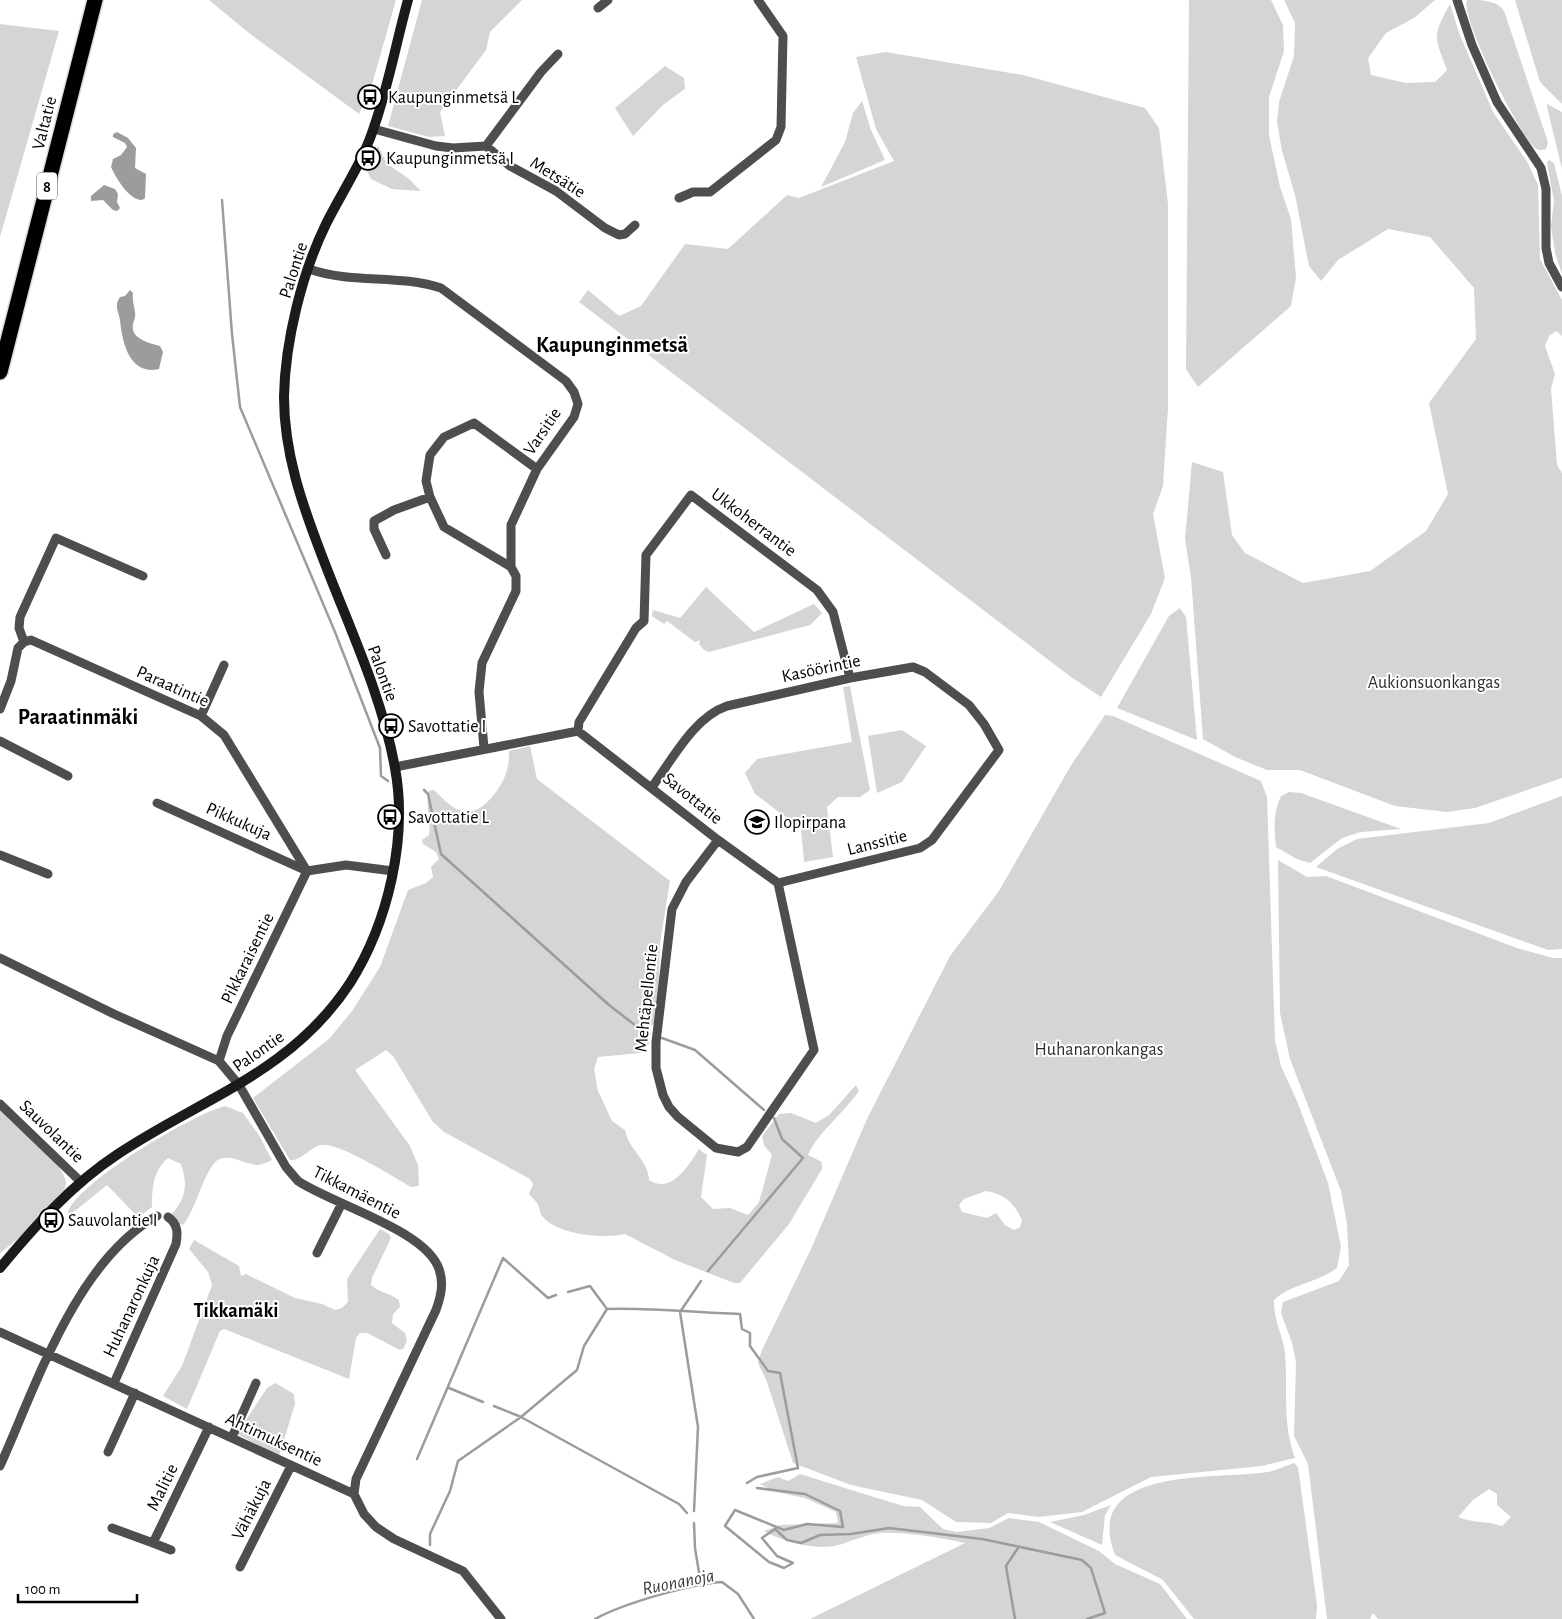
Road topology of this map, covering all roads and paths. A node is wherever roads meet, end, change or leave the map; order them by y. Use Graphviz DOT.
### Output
graph roads {
  1 [pos="94,0"];
  2 [pos="408,0"];
  3 [pos="608,0"];
  4 [pos="758,0"];
  5 [pos="1457,0"];
  6 [pos="598,8"];
  7 [pos="558,54"];
  8 [pos="374,129"];
  9 [pos="486,146"];
  10 [pos="679,198"];
  11 [pos="635,225"];
  12 [pos="309,270"];
  13 [pos="1562,286"];
  14 [pos="0,372"];
  15 [pos="537,469"];
  16 [pos="430,497"];
  17 [pos="386,555"];
  18 [pos="512,568"];
  19 [pos="143,576"];
  20 [pos="24,642"];
  21 [pos="224,665"];
  22 [pos="850,678"];
  23 [pos="0,709"];
  24 [pos="202,716"];
  25 [pos="578,731"];
  26 [pos="0,741"];
  27 [pos="484,748"];
  28 [pos="999,750"];
  29 [pos="395,767"];
  30 [pos="68,776"];
  31 [pos="652,786"];
  32 [pos="157,803"];
  33 [pos="718,840"];
  34 [pos="0,855"];
  35 [pos="393,871"];
  36 [pos="307,872"];
  37 [pos="48,874"];
  38 [pos="778,882"];
  39 [pos="0,958"];
  40 [pos="219,1061"];
  41 [pos="239,1085"];
  42 [pos="0,1104"];
  43 [pos="81,1182"];
  44 [pos="342,1203"];
  45 [pos="157,1216"];
  46 [pos="168,1217"];
  47 [pos="317,1253"];
  48 [pos="0,1268"];
  49 [pos="0,1332"];
  50 [pos="50,1355"];
  51 [pos="114,1383"];
  52 [pos="256,1383"];
  53 [pos="135,1393"];
  54 [pos="209,1427"];
  55 [pos="232,1437"];
  56 [pos="108,1452"];
  57 [pos="0,1466"];
  58 [pos="291,1466"];
  59 [pos="354,1494"];
  60 [pos="112,1528"];
  61 [pos="153,1543"];
  62 [pos="171,1550"];
  63 [pos="240,1567"];
  64 [pos="501,1619"];
  1 -- 14 [label="highway, Valtatie / 8"];
  2 -- 8 [label="street, Palontie"];
  3 -- 6 [label="street"];
  4 -- 10 [label="street"];
  5 -- 13 [label="street"];
  7 -- 9 [label="street"];
  8 -- 9 [label="street"];
  8 -- 12 [label="street, Palontie"];
  9 -- 11 [label="street, Metsätie"];
  12 -- 15 [label="street, Varsitie"];
  12 -- 29 [label="street, Palontie"];
  15 -- 16 [label="street"];
  15 -- 18 [label="street, Varsitie"];
  16 -- 17 [label="street"];
  16 -- 18 [label="street"];
  18 -- 27 [label="street, Varsitie"];
  19 -- 20 [label="street"];
  20 -- 23 [label="street"];
  20 -- 24 [label="street, Paraatintie"];
  21 -- 24 [label="street"];
  22 -- 25 [label="street, Ukkoherrantie"];
  22 -- 28 [label="street, Kasöörintie"];
  22 -- 31 [label="street, Kasöörintie"];
  24 -- 36 [label="street, Paraatintie"];
  25 -- 27 [label="street"];
  25 -- 31 [label="street, Savottatie"];
  26 -- 30 [label="street"];
  27 -- 29 [label="street"];
  28 -- 38 [label="street, Lanssitie"];
  29 -- 35 [label="street, Palontie"];
  31 -- 33 [label="street, Savottatie"];
  32 -- 36 [label="street, Pikkukuja"];
  33 -- 38 [label="street, Savottatie"];
  33 -- 38 [label="street, Mehtäpellontie"];
  34 -- 37 [label="street"];
  35 -- 36 [label="street"];
  35 -- 41 [label="street, Palontie"];
  36 -- 40 [label="street, Pikkaraisentie"];
  39 -- 40 [label="street, Tikkamäentie"];
  40 -- 41 [label="street, Tikkamäentie"];
  41 -- 43 [label="street, Palontie"];
  41 -- 44 [label="street, Tikkamäentie"];
  42 -- 43 [label="street, Sauvolantie"];
  43 -- 48 [label="street, Palontie"];
  44 -- 47 [label="street"];
  44 -- 59 [label="street, Tikkamäentie"];
  45 -- 50 [label="street"];
  46 -- 51 [label="street, Huhanaronkuja"];
  49 -- 50 [label="street, Ahtimuksentie"];
  50 -- 51 [label="street, Ahtimuksentie"];
  50 -- 57 [label="street"];
  51 -- 53 [label="street, Ahtimuksentie"];
  52 -- 55 [label="street"];
  53 -- 54 [label="street, Ahtimuksentie"];
  53 -- 56 [label="street"];
  54 -- 55 [label="street, Ahtimuksentie"];
  54 -- 61 [label="street, Malitie"];
  55 -- 58 [label="street, Ahtimuksentie"];
  58 -- 59 [label="street, Ahtimuksentie"];
  58 -- 63 [label="street, Vähäkuja"];
  59 -- 64 [label="street"];
  60 -- 61 [label="street"];
  61 -- 62 [label="street"];
}
